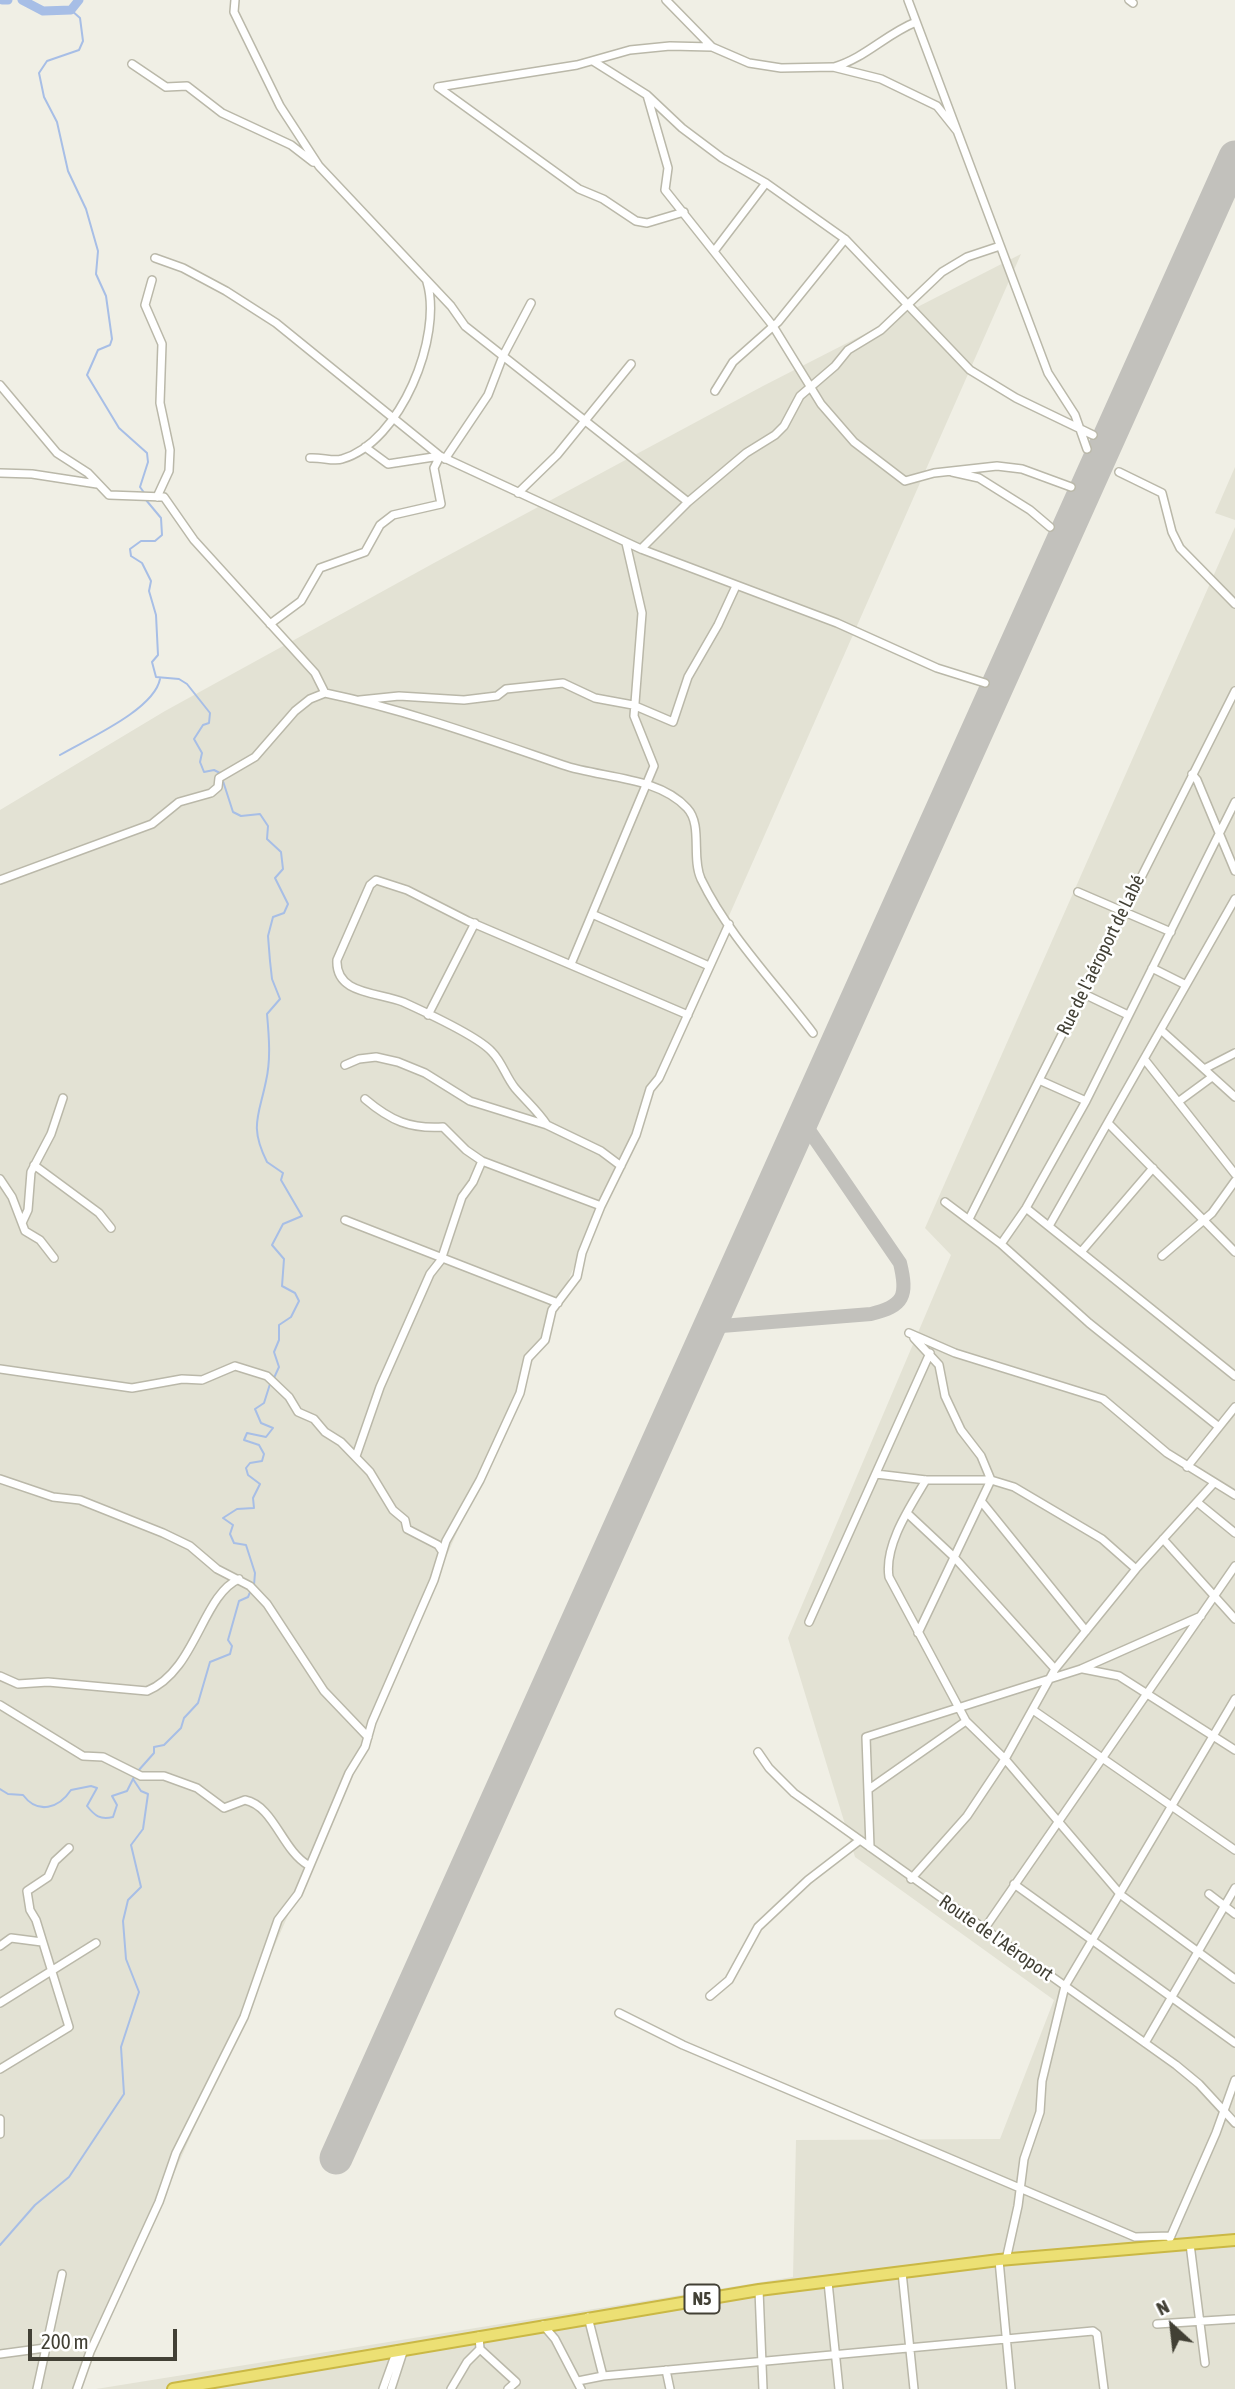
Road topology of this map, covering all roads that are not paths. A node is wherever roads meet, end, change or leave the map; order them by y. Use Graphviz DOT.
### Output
graph roads {
  1 [pos="235,0"];
  2 [pos="666,0"];
  3 [pos="908,0"];
  4 [pos="916,22"];
  5 [pos="712,47"];
  6 [pos="593,61"];
  7 [pos="132,64"];
  8 [pos="833,67"];
  9 [pos="647,94"];
  10 [pos="957,131"];
  11 [pos="319,166"];
  12 [pos="766,183"];
  13 [pos="684,212"];
  14 [pos="845,239"];
  15 [pos="1000,246"];
  16 [pos="715,250"];
  17 [pos="155,258"];
  18 [pos="426,279"];
  19 [pos="152,280"];
  20 [pos="531,303"];
  21 [pos="910,304"];
  22 [pos="773,326"];
  23 [pos="503,356"];
  24 [pos="631,364"];
  25 [pos="811,384"];
  26 [pos="0,385"];
  27 [pos="715,391"];
  28 [pos="395,419"];
  29 [pos="584,419"];
  30 [pos="1081,430"];
  31 [pos="1093,435"];
  32 [pos="365,447"];
  33 [pos="1087,449"];
  34 [pos="442,457"];
  35 [pos="310,458"];
  36 [pos="948,471"];
  37 [pos="0,472"];
  38 [pos="1119,472"];
  39 [pos="98,484"];
  40 [pos="1071,487"];
  41 [pos="518,493"];
  42 [pos="157,497"];
  43 [pos="688,502"];
  44 [pos="1050,527"];
  45 [pos="626,543"];
  46 [pos="641,549"];
  47 [pos="736,586"];
  48 [pos="1235,604"];
  49 [pos="270,624"];
  50 [pos="985,683"];
  51 [pos="1235,691"];
  52 [pos="325,693"];
  53 [pos="359,700"];
  54 [pos="634,705"];
  55 [pos="1192,774"];
  56 [pos="646,784"];
  57 [pos="1235,802"];
  58 [pos="1220,833"];
  59 [pos="1235,871"];
  60 [pos="0,880"];
  61 [pos="1077,892"];
  62 [pos="1235,899"];
  63 [pos="1123,909"];
  64 [pos="592,914"];
  65 [pos="475,923"];
  66 [pos="729,924"];
  67 [pos="1171,932"];
  68 [pos="571,964"];
  69 [pos="709,966"];
  70 [pos="1152,968"];
  71 [pos="1186,985"];
  72 [pos="1082,993"];
  73 [pos="428,1015"];
  74 [pos="688,1015"];
  75 [pos="1128,1015"];
  76 [pos="1161,1030"];
  77 [pos="813,1033"];
  78 [pos="1235,1053"];
  79 [pos="1145,1060"];
  80 [pos="345,1065"];
  81 [pos="1203,1069"];
  82 [pos="1212,1076"];
  83 [pos="1039,1080"];
  84 [pos="1235,1097"];
  85 [pos="63,1098"];
  86 [pos="365,1099"];
  87 [pos="1086,1101"];
  88 [pos="1178,1102"];
  89 [pos="1108,1123"];
  90 [pos="547,1125"];
  91 [pos="482,1161"];
  92 [pos="34,1165"];
  93 [pos="621,1166"];
  94 [pos="1153,1168"];
  95 [pos="1235,1174"];
  96 [pos="0,1179"];
  97 [pos="1235,1181"];
  98 [pos="946,1202"];
  99 [pos="601,1206"];
  100 [pos="1026,1208"];
  101 [pos="969,1219"];
  102 [pos="345,1220"];
  103 [pos="1204,1220"];
  104 [pos="22,1223"];
  105 [pos="1049,1226"];
  106 [pos="111,1228"];
  107 [pos="1235,1239"];
  108 [pos="1001,1244"];
  109 [pos="1228,1245"];
  110 [pos="1081,1252"];
  111 [pos="1235,1252"];
  112 [pos="1163,1256"];
  113 [pos="54,1258"];
  114 [pos="441,1260"];
  115 [pos="558,1303"];
  116 [pos="930,1353"];
  117 [pos="0,1369"];
  118 [pos="1235,1376"];
  119 [pos="1233,1412"];
  120 [pos="1219,1427"];
  121 [pos="356,1456"];
  122 [pos="1187,1467"];
  123 [pos="876,1474"];
  124 [pos="0,1479"];
  125 [pos="926,1480"];
  126 [pos="992,1480"];
  127 [pos="1214,1483"];
  128 [pos="1235,1495"];
  129 [pos="981,1501"];
  130 [pos="1197,1502"];
  131 [pos="907,1513"];
  132 [pos="1235,1532"];
  133 [pos="1163,1539"];
  134 [pos="442,1551"];
  135 [pos="954,1557"];
  136 [pos="1235,1566"];
  137 [pos="1136,1569"];
  138 [pos="239,1579"];
  139 [pos="1215,1596"];
  140 [pos="1201,1616"];
  141 [pos="1235,1619"];
  142 [pos="809,1622"];
  143 [pos="1086,1631"];
  144 [pos="918,1633"];
  145 [pos="1055,1669"];
  146 [pos="1080,1669"];
  147 [pos="0,1676"];
  148 [pos="1052,1678"];
  149 [pos="1148,1694"];
  150 [pos="1235,1699"];
  151 [pos="0,1705"];
  152 [pos="957,1708"];
  153 [pos="1032,1710"];
  154 [pos="966,1721"];
  155 [pos="1214,1736"];
  156 [pos="368,1737"];
  157 [pos="1235,1750"];
  158 [pos="758,1752"];
  159 [pos="1005,1759"];
  160 [pos="1103,1759"];
  161 [pos="869,1789"];
  162 [pos="1172,1806"];
  163 [pos="1059,1822"];
  164 [pos="860,1840"];
  165 [pos="870,1847"];
  166 [pos="69,1848"];
  167 [pos="1235,1850"];
  168 [pos="308,1865"];
  169 [pos="911,1879"];
  170 [pos="1014,1884"];
  171 [pos="1235,1888"];
  172 [pos="1209,1894"];
  173 [pos="1121,1895"];
  174 [pos="1225,1906"];
  175 [pos="1235,1914"];
  176 [pos="985,1928"];
  177 [pos="1092,1941"];
  178 [pos="42,1942"];
  179 [pos="96,1944"];
  180 [pos="0,1946"];
  181 [pos="1197,1952"];
  182 [pos="52,1970"];
  183 [pos="1235,1979"];
  184 [pos="1065,1986"];
  185 [pos="710,1996"];
  186 [pos="1171,2000"];
  187 [pos="0,2003"];
  188 [pos="619,2013"];
  189 [pos="1145,2043"];
  190 [pos="1235,2043"];
  191 [pos="0,2069"];
  192 [pos="1235,2080"];
  193 [pos="1223,2110"];
  194 [pos="0,2119"];
  195 [pos="1235,2123"];
  196 [pos="0,2134"];
  197 [pos="1021,2188"];
  198 [pos="1235,2240"];
  199 [pos="1169,2241"];
  200 [pos="1190,2244"];
  201 [pos="1002,2260"];
  202 [pos="902,2272"];
  203 [pos="62,2274"];
  204 [pos="828,2282"];
  205 [pos="760,2290"];
  206 [pos="588,2317"];
  207 [pos="1235,2319"];
  208 [pos="1200,2321"];
  209 [pos="542,2324"];
  210 [pos="1157,2325"];
  211 [pos="478,2336"];
  212 [pos="1006,2337"];
  213 [pos="910,2347"];
  214 [pos="46,2348"];
  215 [pos="400,2349"];
  216 [pos="480,2349"];
  217 [pos="0,2354"];
  218 [pos="836,2354"];
  219 [pos="761,2361"];
  220 [pos="1205,2363"];
  221 [pos="666,2370"];
  222 [pos="603,2376"];
  223 [pos="579,2385"];
  224 [pos="37,2389"];
  225 [pos="77,2389"];
  226 [pos="173,2389"];
  227 [pos="383,2389"];
  228 [pos="391,2389"];
  229 [pos="452,2389"];
  230 [pos="508,2389"];
  231 [pos="670,2389"];
  232 [pos="763,2389"];
  233 [pos="839,2389"];
  234 [pos="914,2389"];
  235 [pos="1011,2389"];
  236 [pos="1104,2389"];
  1 -- 11 [label="street"];
  2 -- 5 [label="street"];
  3 -- 4 [label="street"];
  4 -- 8 [label="street"];
  4 -- 10 [label="street"];
  5 -- 6 [label="street"];
  5 -- 8 [label="street"];
  6 -- 9 [label="street"];
  6 -- 13 [label="street"];
  7 -- 11 [label="street"];
  8 -- 10 [label="street"];
  9 -- 12 [label="street"];
  9 -- 13 [label="street"];
  10 -- 15 [label="street"];
  11 -- 18 [label="street"];
  12 -- 14 [label="street"];
  12 -- 16 [label="street"];
  13 -- 16 [label="street"];
  14 -- 21 [label="street"];
  14 -- 22 [label="street"];
  15 -- 21 [label="street"];
  15 -- 30 [label="street"];
  16 -- 22 [label="street"];
  17 -- 28 [label="street"];
  18 -- 23 [label="street"];
  18 -- 28 [label="street"];
  19 -- 42 [label="street"];
  20 -- 23 [label="street"];
  21 -- 25 [label="street"];
  21 -- 30 [label="street"];
  22 -- 25 [label="street"];
  22 -- 27 [label="street"];
  23 -- 29 [label="street"];
  23 -- 34 [label="street"];
  24 -- 29 [label="street"];
  25 -- 36 [label="street"];
  25 -- 43 [label="street"];
  26 -- 39 [label="street"];
  28 -- 32 [label="street"];
  28 -- 34 [label="street"];
  29 -- 41 [label="street"];
  29 -- 43 [label="street"];
  30 -- 31 [label="street"];
  30 -- 33 [label="street"];
  32 -- 34 [label="street"];
  32 -- 35 [label="street"];
  34 -- 41 [label="street"];
  34 -- 49 [label="street"];
  36 -- 40 [label="street"];
  36 -- 44 [label="street"];
  37 -- 39 [label="street"];
  38 -- 48 [label="street"];
  39 -- 42 [label="street"];
  41 -- 45 [label="street"];
  42 -- 49 [label="street"];
  43 -- 46 [label="street"];
  45 -- 46 [label="street"];
  45 -- 54 [label="street"];
  46 -- 47 [label="street"];
  47 -- 50 [label="street"];
  47 -- 54 [label="street"];
  49 -- 52 [label="street"];
  51 -- 55 [label="street, Rue de l'aéroport de Labé"];
  52 -- 53 [label="street"];
  52 -- 60 [label="street"];
  53 -- 54 [label="street"];
  53 -- 56 [label="street"];
  54 -- 56 [label="street"];
  55 -- 58 [label="street"];
  55 -- 63 [label="street, Rue de l'aéroport de Labé"];
  56 -- 64 [label="street"];
  56 -- 66 [label="street"];
  57 -- 58 [label="street"];
  58 -- 59 [label="street"];
  58 -- 67 [label="street"];
  61 -- 63 [label="street"];
  62 -- 71 [label="street"];
  63 -- 67 [label="street"];
  63 -- 72 [label="street, Rue de l'aéroport de Labé"];
  64 -- 68 [label="street"];
  64 -- 69 [label="street"];
  65 -- 68 [label="street"];
  65 -- 73 [label="street"];
  65 -- 73 [label="street"];
  66 -- 69 [label="street"];
  66 -- 77 [label="street"];
  67 -- 70 [label="street"];
  68 -- 74 [label="street"];
  69 -- 74 [label="street"];
  70 -- 71 [label="street"];
  70 -- 75 [label="street"];
  71 -- 76 [label="street"];
  72 -- 75 [label="street"];
  72 -- 83 [label="street, Rue de l'aéroport de Labé"];
  73 -- 90 [label="street"];
  74 -- 93 [label="street"];
  75 -- 87 [label="street"];
  76 -- 79 [label="street"];
  76 -- 81 [label="street"];
  78 -- 81 [label="street"];
  79 -- 88 [label="street"];
  79 -- 89 [label="street"];
  80 -- 90 [label="street"];
  81 -- 82 [label="street"];
  82 -- 84 [label="street"];
  82 -- 88 [label="street"];
  83 -- 87 [label="street"];
  83 -- 101 [label="street, Rue de l'aéroport de Labé"];
  85 -- 92 [label="street"];
  86 -- 91 [label="street"];
  87 -- 100 [label="street"];
  88 -- 95 [label="street"];
  89 -- 94 [label="street"];
  89 -- 105 [label="street"];
  90 -- 93 [label="street"];
  91 -- 99 [label="street"];
  91 -- 114 [label="street"];
  92 -- 104 [label="street"];
  92 -- 106 [label="street"];
  93 -- 99 [label="street"];
  94 -- 103 [label="street"];
  94 -- 110 [label="street"];
  96 -- 104 [label="street"];
  97 -- 103 [label="street"];
  98 -- 101 [label="street"];
  99 -- 115 [label="street"];
  100 -- 105 [label="street"];
  100 -- 108 [label="street"];
  101 -- 108 [label="street"];
  102 -- 114 [label="street"];
  103 -- 109 [label="street"];
  103 -- 112 [label="street"];
  104 -- 113 [label="street"];
  105 -- 110 [label="street"];
  107 -- 109 [label="street"];
  108 -- 120 [label="street"];
  109 -- 111 [label="street"];
  110 -- 118 [label="street"];
  114 -- 115 [label="street"];
  114 -- 121 [label="street"];
  115 -- 134 [label="street"];
  116 -- 122 [label="street"];
  116 -- 123 [label="street"];
  116 -- 126 [label="street"];
  117 -- 121 [label="street"];
  119 -- 120 [label="street"];
  120 -- 122 [label="street"];
  121 -- 134 [label="street"];
  122 -- 127 [label="street"];
  123 -- 125 [label="street"];
  123 -- 142 [label="street"];
  124 -- 138 [label="street"];
  125 -- 126 [label="street"];
  125 -- 131 [label="street"];
  126 -- 129 [label="street"];
  126 -- 137 [label="street"];
  127 -- 128 [label="street"];
  127 -- 130 [label="street"];
  129 -- 135 [label="street"];
  129 -- 143 [label="street"];
  130 -- 132 [label="street"];
  130 -- 133 [label="street"];
  131 -- 135 [label="street"];
  131 -- 144 [label="street"];
  133 -- 137 [label="street"];
  133 -- 139 [label="street"];
  134 -- 156 [label="street"];
  135 -- 144 [label="street"];
  135 -- 145 [label="street"];
  136 -- 139 [label="street"];
  137 -- 143 [label="street"];
  138 -- 147 [label="street"];
  138 -- 156 [label="street"];
  139 -- 140 [label="street"];
  139 -- 141 [label="street"];
  140 -- 146 [label="street"];
  140 -- 149 [label="street"];
  143 -- 145 [label="street"];
  144 -- 152 [label="street"];
  145 -- 148 [label="street"];
  146 -- 148 [label="street"];
  146 -- 149 [label="street"];
  148 -- 152 [label="street"];
  148 -- 153 [label="street"];
  149 -- 155 [label="street"];
  149 -- 160 [label="street"];
  150 -- 155 [label="street"];
  151 -- 168 [label="street"];
  152 -- 154 [label="street"];
  152 -- 161 [label="street"];
  153 -- 159 [label="street"];
  153 -- 160 [label="street"];
  154 -- 159 [label="street"];
  154 -- 161 [label="street"];
  155 -- 157 [label="street"];
  155 -- 162 [label="street"];
  156 -- 168 [label="street"];
  158 -- 164 [label="street, Route de l'Aéroport"];
  159 -- 163 [label="street"];
  159 -- 169 [label="street"];
  160 -- 162 [label="street"];
  160 -- 163 [label="street"];
  161 -- 165 [label="street"];
  162 -- 167 [label="street"];
  162 -- 173 [label="street"];
  163 -- 170 [label="street"];
  163 -- 173 [label="street"];
  164 -- 165 [label="street, Route de l'Aéroport"];
  164 -- 185 [label="street"];
  165 -- 169 [label="street, Route de l'Aéroport"];
  166 -- 178 [label="street"];
  168 -- 225 [label="street"];
  169 -- 176 [label="street, Route de l'Aéroport"];
  170 -- 176 [label="street"];
  170 -- 177 [label="street"];
  171 -- 174 [label="street"];
  172 -- 174 [label="street"];
  173 -- 177 [label="street"];
  173 -- 181 [label="street"];
  174 -- 175 [label="street"];
  174 -- 181 [label="street"];
  176 -- 184 [label="street, Route de l'Aéroport"];
  177 -- 184 [label="street"];
  177 -- 186 [label="street"];
  178 -- 180 [label="street"];
  178 -- 182 [label="street"];
  179 -- 182 [label="street"];
  181 -- 183 [label="street"];
  181 -- 186 [label="street"];
  182 -- 187 [label="street"];
  182 -- 191 [label="street"];
  184 -- 189 [label="street, Route de l'Aéroport"];
  184 -- 197 [label="street"];
  186 -- 189 [label="street"];
  186 -- 190 [label="street"];
  188 -- 197 [label="street"];
  189 -- 193 [label="street, Route de l'Aéroport"];
  192 -- 193 [label="street"];
  193 -- 195 [label="street, Route de l'Aéroport"];
  193 -- 199 [label="street"];
  194 -- 196 [label="street"];
  197 -- 199 [label="street"];
  197 -- 201 [label="street"];
  198 -- 200 [label="highway, N5"];
  199 -- 200 [label="highway, N5"];
  199 -- 201 [label="highway, N5"];
  200 -- 208 [label="street"];
  201 -- 202 [label="highway, N5"];
  201 -- 212 [label="street"];
  202 -- 204 [label="highway, N5"];
  202 -- 213 [label="street"];
  203 -- 214 [label="street"];
  204 -- 205 [label="highway, N5"];
  204 -- 218 [label="street"];
  205 -- 206 [label="highway, N5"];
  205 -- 219 [label="street"];
  206 -- 209 [label="highway, N5"];
  206 -- 222 [label="street"];
  207 -- 208 [label="street"];
  208 -- 210 [label="street"];
  208 -- 220 [label="street"];
  209 -- 211 [label="highway, N5"];
  209 -- 223 [label="street"];
  211 -- 215 [label="highway, N5"];
  211 -- 216 [label="street"];
  212 -- 213 [label="street"];
  212 -- 235 [label="street"];
  212 -- 236 [label="street"];
  213 -- 218 [label="street"];
  213 -- 234 [label="street"];
  214 -- 217 [label="street"];
  214 -- 224 [label="street"];
  215 -- 226 [label="highway, N5"];
  215 -- 227 [label="street"];
  215 -- 228 [label="street"];
  216 -- 229 [label="street"];
  216 -- 230 [label="street"];
  218 -- 219 [label="street"];
  218 -- 233 [label="street"];
  219 -- 221 [label="street"];
  219 -- 232 [label="street"];
  221 -- 222 [label="street"];
  221 -- 231 [label="street"];
  222 -- 223 [label="street"];
}
